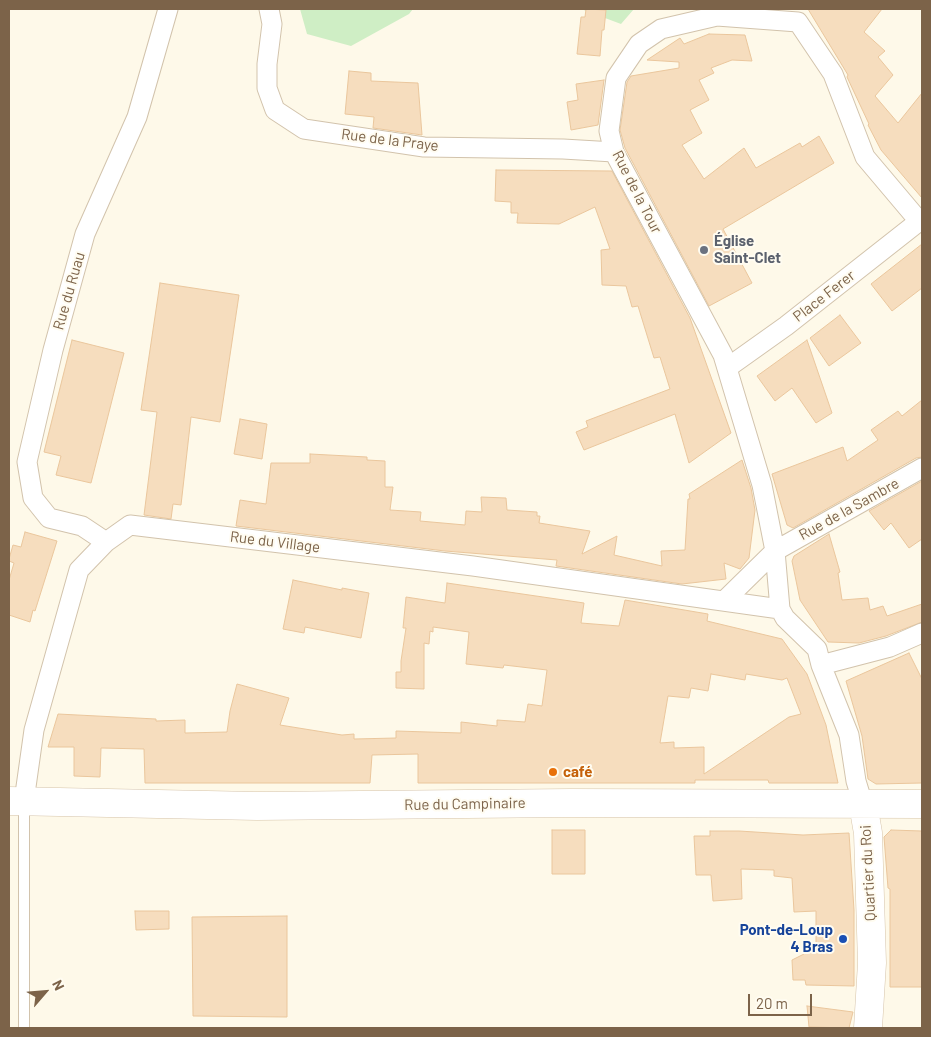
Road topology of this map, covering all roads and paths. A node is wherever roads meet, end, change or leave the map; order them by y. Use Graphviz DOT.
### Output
graph roads {
  1 [pos="168,9"];
  2 [pos="269,9"];
  3 [pos="614,152"];
  4 [pos="920,220"];
  5 [pos="727,368"];
  6 [pos="922,468"];
  7 [pos="106,542"];
  8 [pos="775,551"];
  9 [pos="724,602"];
  10 [pos="780,609"];
  11 [pos="922,633"];
  12 [pos="821,665"];
  13 [pos="16,801"];
  14 [pos="863,804"];
  15 [pos="922,804"];
  16 [pos="24,1028"];
  17 [pos="868,1028"];
  1 -- 7 [label="street, Rue du Ruau"];
  2 -- 3 [label="street, Rue de la Praye"];
  3 -- 4 [label="street, Rue de la Tour"];
  3 -- 5 [label="street, Rue de la Tour"];
  4 -- 5 [label="street, Place Ferer"];
  5 -- 8 [label="street, Rue de la Tour"];
  6 -- 8 [label="street, Rue de la Sambre"];
  7 -- 9 [label="street, Rue du Village"];
  7 -- 13 [label="street, Rue du Village"];
  8 -- 9 [label="street, Rue de la Sambre"];
  8 -- 10 [label="street, Rue de la Tour"];
  9 -- 10 [label="street, Rue du Village"];
  10 -- 12 [label="street, Quartier du Roi"];
  11 -- 12 [label="street"];
  12 -- 14 [label="street, Quartier du Roi"];
  13 -- 14 [label="main road, Rue du Campinaire"];
  13 -- 16 [label="lane"];
  14 -- 15 [label="main road, Rue du Campinaire"];
  14 -- 17 [label="main road, Quartier du Roi"];
}
